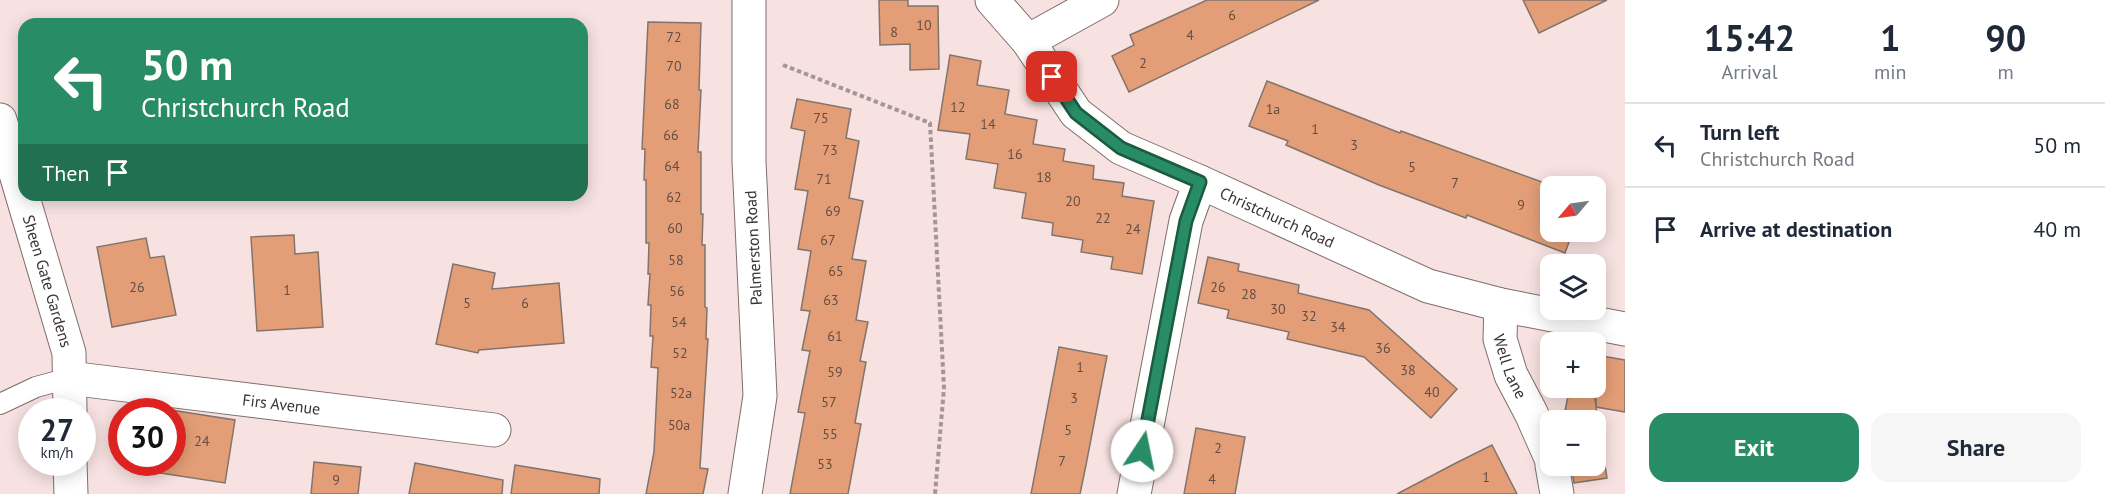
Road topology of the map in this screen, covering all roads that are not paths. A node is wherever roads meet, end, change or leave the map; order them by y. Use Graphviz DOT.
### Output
graph roads {
  1 [pos="749,0"];
  2 [pos="992,0"];
  3 [pos="1102,0"];
  4 [pos="1028,41"];
  5 [pos="0,120"];
  6 [pos="18,181"];
  7 [pos="1200,182"];
  8 [pos="24,201"];
  9 [pos="1501,304"];
  10 [pos="1625,329"];
  11 [pos="69,378"];
  12 [pos="69,398"];
  13 [pos="0,404"];
  14 [pos="494,430"];
  15 [pos="1540,433"];
  16 [pos="70,476"];
  17 [pos="1554,476"];
  18 [pos="71,494"];
  19 [pos="745,494"];
  20 [pos="1134,494"];
  21 [pos="1557,494"];
  1 -- 19 [label="street, Palmerston Road"];
  2 -- 4 [label="street, Christchurch Road"];
  3 -- 4 [label="street"];
  4 -- 7 [label="street, Christchurch Road"];
  5 -- 6 [label="street, Sheen Gate Gardens"];
  7 -- 9 [label="street, Christchurch Road"];
  7 -- 20 [label="street"];
  8 -- 11 [label="street, Sheen Gate Gardens"];
  9 -- 10 [label="street, Christchurch Road"];
  9 -- 15 [label="street, Well Lane"];
  11 -- 12 [label="street, Sheen Gate Gardens"];
  11 -- 13 [label="lane"];
  11 -- 14 [label="street, Firs Avenue"];
  16 -- 18 [label="street"];
  17 -- 21 [label="street"];
}
